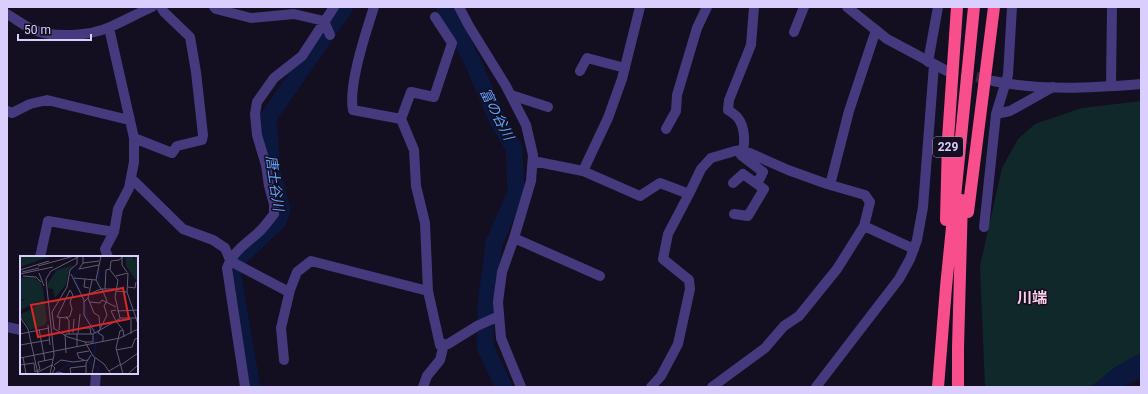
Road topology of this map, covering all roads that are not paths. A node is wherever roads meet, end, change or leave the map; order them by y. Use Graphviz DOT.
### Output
graph roads {
  1 [pos="152,7"];
  2 [pos="161,7"];
  3 [pos="214,7"];
  4 [pos="334,7"];
  5 [pos="374,7"];
  6 [pos="459,7"];
  7 [pos="640,7"];
  8 [pos="707,7"];
  9 [pos="754,7"];
  10 [pos="804,7"];
  11 [pos="847,7"];
  12 [pos="938,7"];
  13 [pos="957,7"];
  14 [pos="974,7"];
  15 [pos="982,7"];
  16 [pos="994,7"];
  17 [pos="1012,7"];
  18 [pos="1112,7"];
  19 [pos="7,14"];
  20 [pos="435,17"];
  21 [pos="327,27"];
  22 [pos="109,28"];
  23 [pos="876,30"];
  24 [pos="794,32"];
  25 [pos="931,63"];
  26 [pos="625,68"];
  27 [pos="580,71"];
  28 [pos="947,71"];
  29 [pos="993,81"];
  30 [pos="1006,84"];
  31 [pos="1141,84"];
  32 [pos="1111,86"];
  33 [pos="1053,87"];
  34 [pos="511,95"];
  35 [pos="548,106"];
  36 [pos="7,111"];
  37 [pos="996,114"];
  38 [pos="401,119"];
  39 [pos="129,120"];
  40 [pos="666,129"];
  41 [pos="134,138"];
  42 [pos="743,150"];
  43 [pos="533,161"];
  44 [pos="584,171"];
  45 [pos="131,178"];
  46 [pos="733,184"];
  47 [pos="757,184"];
  48 [pos="830,185"];
  49 [pos="689,194"];
  50 [pos="734,214"];
  51 [pos="864,226"];
  52 [pos="984,227"];
  53 [pos="114,232"];
  54 [pos="514,238"];
  55 [pos="914,249"];
  56 [pos="40,256"];
  57 [pos="108,256"];
  58 [pos="234,263"];
  59 [pos="600,276"];
  60 [pos="960,277"];
  61 [pos="946,287"];
  62 [pos="290,290"];
  63 [pos="428,291"];
  64 [pos="499,316"];
  65 [pos="7,327"];
  66 [pos="20,330"];
  67 [pos="444,344"];
  68 [pos="284,360"];
  69 [pos="96,374"];
  70 [pos="95,387"];
  71 [pos="245,387"];
  72 [pos="423,387"];
  73 [pos="521,387"];
  74 [pos="651,387"];
  75 [pos="712,387"];
  76 [pos="816,387"];
  77 [pos="938,387"];
  78 [pos="958,387"];
  1 -- 22 [label="street"];
  2 -- 41 [label="street"];
  3 -- 21 [label="street"];
  4 -- 21 [label="street"];
  5 -- 38 [label="street"];
  6 -- 34 [label="street"];
  7 -- 26 [label="street"];
  8 -- 40 [label="street"];
  9 -- 42 [label="street"];
  10 -- 24 [label="street"];
  11 -- 23 [label="street"];
  12 -- 25 [label="street"];
  13 -- 61 [label="highway, 229"];
  14 -- 61 [label="highway"];
  15 -- 60 [label="highway"];
  16 -- 60 [label="highway, 229"];
  17 -- 30 [label="street"];
  18 -- 32 [label="street"];
  19 -- 22 [label="street"];
  20 -- 38 [label="street"];
  21 -- 58 [label="street"];
  22 -- 39 [label="street"];
  23 -- 25 [label="street"];
  23 -- 48 [label="street"];
  25 -- 28 [label="street"];
  25 -- 55 [label="street"];
  26 -- 27 [label="street"];
  26 -- 44 [label="street"];
  29 -- 30 [label="street"];
  30 -- 33 [label="street"];
  30 -- 37 [label="street"];
  31 -- 32 [label="street"];
  32 -- 33 [label="street"];
  33 -- 37 [label="street"];
  34 -- 35 [label="street"];
  34 -- 43 [label="street"];
  36 -- 39 [label="street"];
  37 -- 52 [label="street"];
  38 -- 63 [label="street"];
  39 -- 41 [label="street"];
  41 -- 45 [label="street"];
  42 -- 47 [label="street"];
  42 -- 48 [label="street"];
  42 -- 49 [label="street"];
  43 -- 44 [label="street"];
  43 -- 54 [label="street"];
  44 -- 49 [label="street"];
  45 -- 53 [label="street"];
  45 -- 58 [label="street"];
  46 -- 47 [label="street"];
  47 -- 50 [label="street"];
  48 -- 51 [label="street"];
  49 -- 74 [label="street"];
  51 -- 55 [label="street"];
  51 -- 75 [label="street"];
  53 -- 56 [label="street"];
  53 -- 57 [label="street"];
  54 -- 59 [label="street"];
  54 -- 64 [label="street"];
  55 -- 76 [label="street"];
  58 -- 62 [label="street"];
  58 -- 71 [label="street"];
  60 -- 78 [label="highway"];
  61 -- 77 [label="highway"];
  62 -- 63 [label="street"];
  62 -- 68 [label="street"];
  63 -- 67 [label="street"];
  64 -- 67 [label="street"];
  64 -- 73 [label="street"];
  65 -- 66 [label="street"];
  67 -- 72 [label="street"];
  69 -- 70 [label="street"];
}
